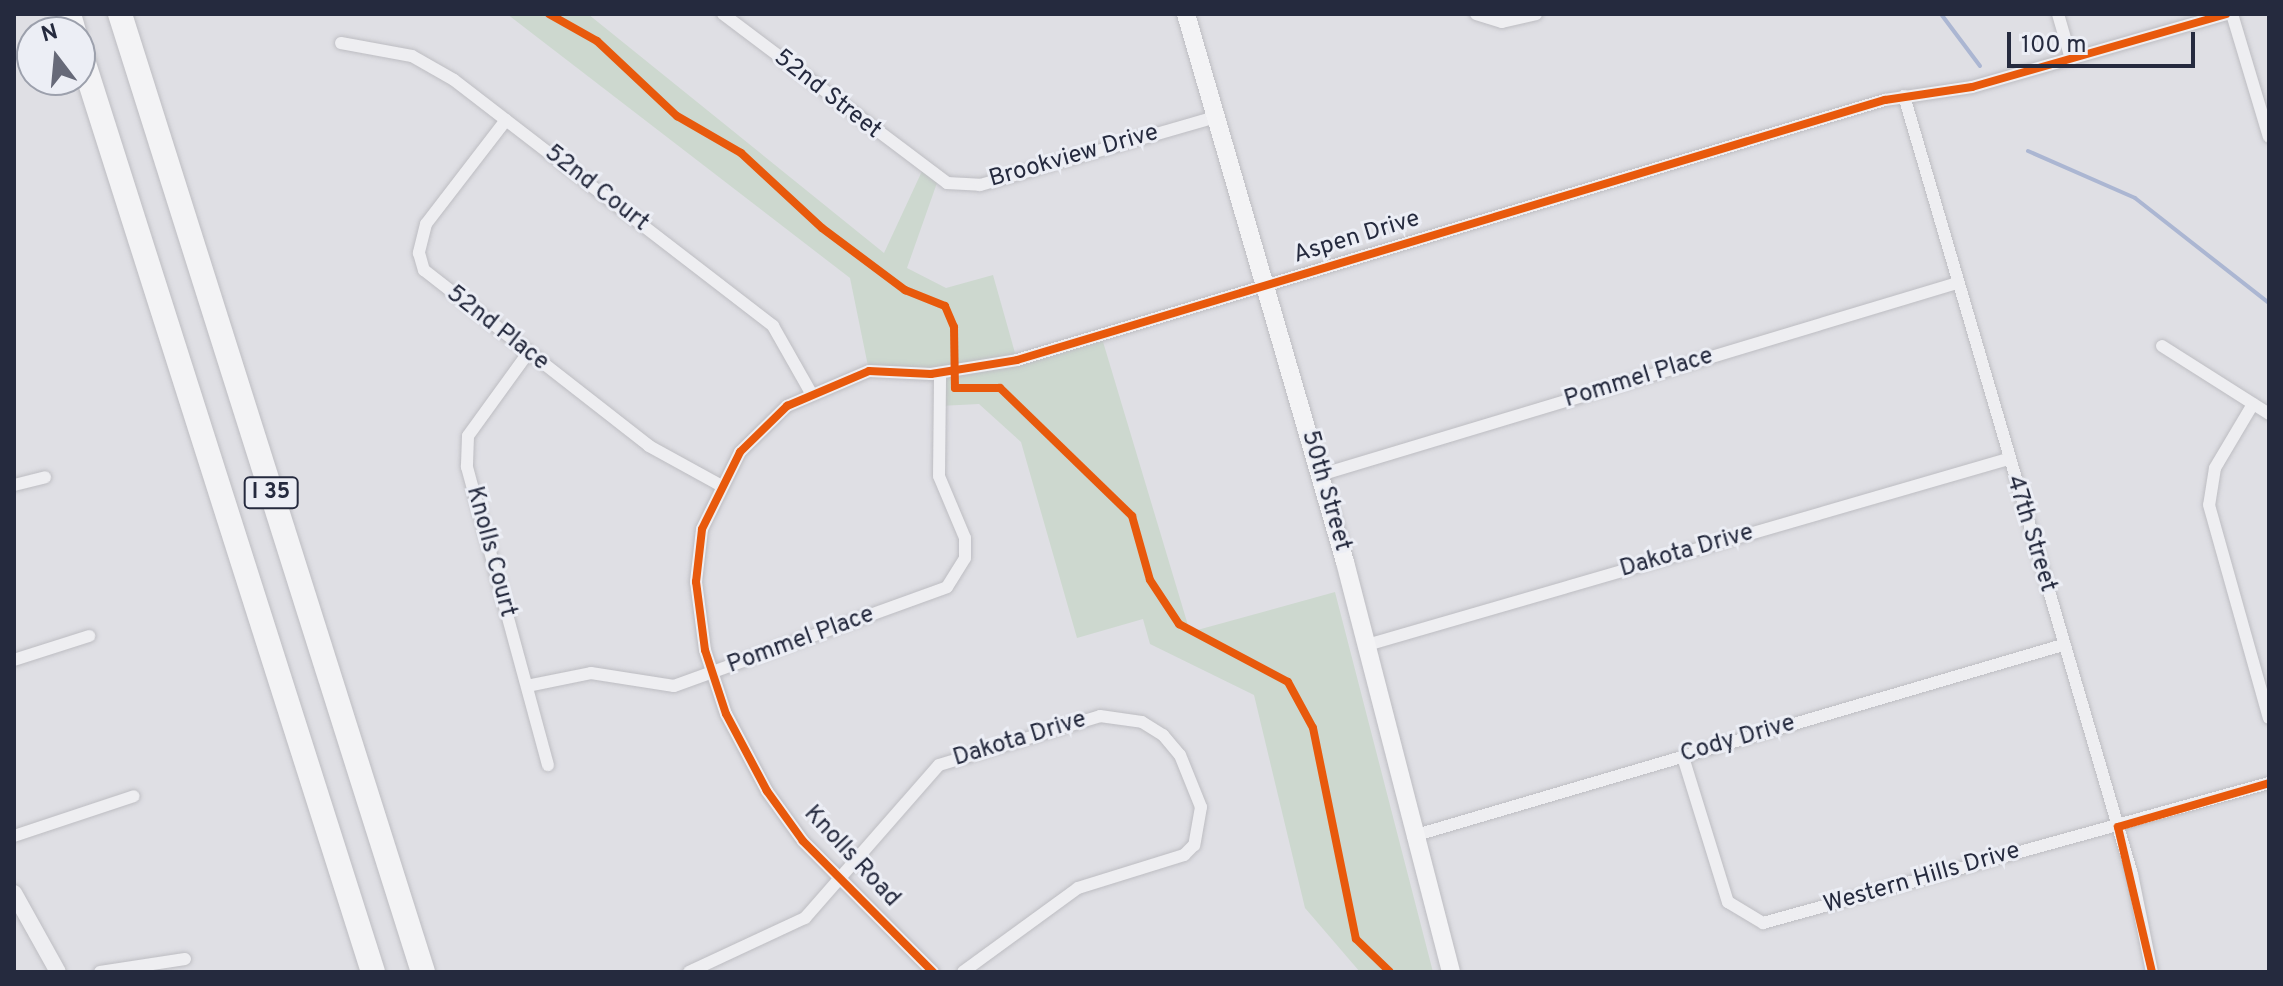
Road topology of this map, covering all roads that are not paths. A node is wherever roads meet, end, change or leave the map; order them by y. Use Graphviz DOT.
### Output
graph roads {
  1 [pos="120,14"];
  2 [pos="723,14"];
  3 [pos="1186,14"];
  4 [pos="1476,14"];
  5 [pos="1536,14"];
  6 [pos="2058,14"];
  7 [pos="2229,14"];
  8 [pos="341,43"];
  9 [pos="2071,59"];
  10 [pos="94,96"];
  11 [pos="1904,96"];
  12 [pos="1216,117"];
  13 [pos="506,120"];
  14 [pos="2269,137"];
  15 [pos="932,176"];
  16 [pos="1957,283"];
  17 [pos="1265,287"];
  18 [pos="2162,346"];
  19 [pos="528,353"];
  20 [pos="940,373"];
  21 [pos="810,391"];
  22 [pos="2253,404"];
  23 [pos="2269,414"];
  24 [pos="2008,459"];
  25 [pos="1320,475"];
  26 [pos="45,477"];
  27 [pos="14,485"];
  28 [pos="720,485"];
  29 [pos="89,636"];
  30 [pos="1367,645"];
  31 [pos="2063,645"];
  32 [pos="14,660"];
  33 [pos="712,673"];
  34 [pos="527,686"];
  35 [pos="2269,718"];
  36 [pos="1683,757"];
  37 [pos="548,765"];
  38 [pos="2269,783"];
  39 [pos="134,796"];
  40 [pos="2118,827"];
  41 [pos="14,836"];
  42 [pos="1413,836"];
  43 [pos="840,879"];
  44 [pos="14,893"];
  45 [pos="185,959"];
  46 [pos="58,972"];
  47 [pos="100,972"];
  48 [pos="373,972"];
  49 [pos="423,972"];
  50 [pos="689,972"];
  51 [pos="933,972"];
  52 [pos="963,972"];
  53 [pos="1451,972"];
  54 [pos="2152,972"];
  1 -- 49 [label="highway, I 35"];
  2 -- 15 [label="street, 52nd Street"];
  3 -- 12 [label="main road, 50th Street"];
  4 -- 5 [label="street"];
  6 -- 9 [label="street"];
  7 -- 9 [label="street, Aspen Drive"];
  7 -- 14 [label="street"];
  8 -- 13 [label="street, 52nd Court"];
  9 -- 11 [label="street, Aspen Drive"];
  10 -- 48 [label="highway, I 35"];
  11 -- 16 [label="street, 47th Street"];
  11 -- 17 [label="street, Aspen Drive"];
  12 -- 15 [label="street, Brookview Drive"];
  12 -- 17 [label="main road, 50th Street"];
  13 -- 19 [label="street, 52nd Place"];
  13 -- 21 [label="street, 52nd Court"];
  16 -- 24 [label="street, 47th Street"];
  16 -- 25 [label="street, Pommel Place"];
  17 -- 20 [label="street, Aspen Drive"];
  17 -- 25 [label="main road, 50th Street"];
  18 -- 22 [label="street"];
  19 -- 28 [label="street, 52nd Place"];
  19 -- 34 [label="street, Knolls Court"];
  20 -- 21 [label="street, Aspen Drive"];
  20 -- 33 [label="street, Pommel Place"];
  21 -- 28 [label="street, Aspen Drive"];
  22 -- 23 [label="street"];
  22 -- 35 [label="street"];
  24 -- 30 [label="street, Dakota Drive"];
  24 -- 31 [label="street, 47th Street"];
  25 -- 30 [label="main road, 50th Street"];
  26 -- 27 [label="street"];
  28 -- 33 [label="street, Aspen Drive"];
  29 -- 32 [label="street"];
  30 -- 42 [label="main road, 50th Street"];
  31 -- 36 [label="street, Cody Drive"];
  31 -- 40 [label="street, 47th Street"];
  33 -- 34 [label="street, Pommel Place"];
  33 -- 43 [label="street, Knolls Road"];
  34 -- 37 [label="street, Knolls Court"];
  36 -- 40 [label="street, Western Hills Drive"];
  36 -- 42 [label="street, Cody Drive"];
  38 -- 40 [label="street, Western Hills Drive"];
  39 -- 41 [label="street"];
  40 -- 54 [label="street, 47th Street"];
  42 -- 53 [label="main road, 50th Street"];
  43 -- 50 [label="street, Dakota Drive"];
  43 -- 51 [label="street, Knolls Road"];
  43 -- 52 [label="street, Dakota Drive"];
  44 -- 46 [label="street"];
  45 -- 47 [label="street"];
}
